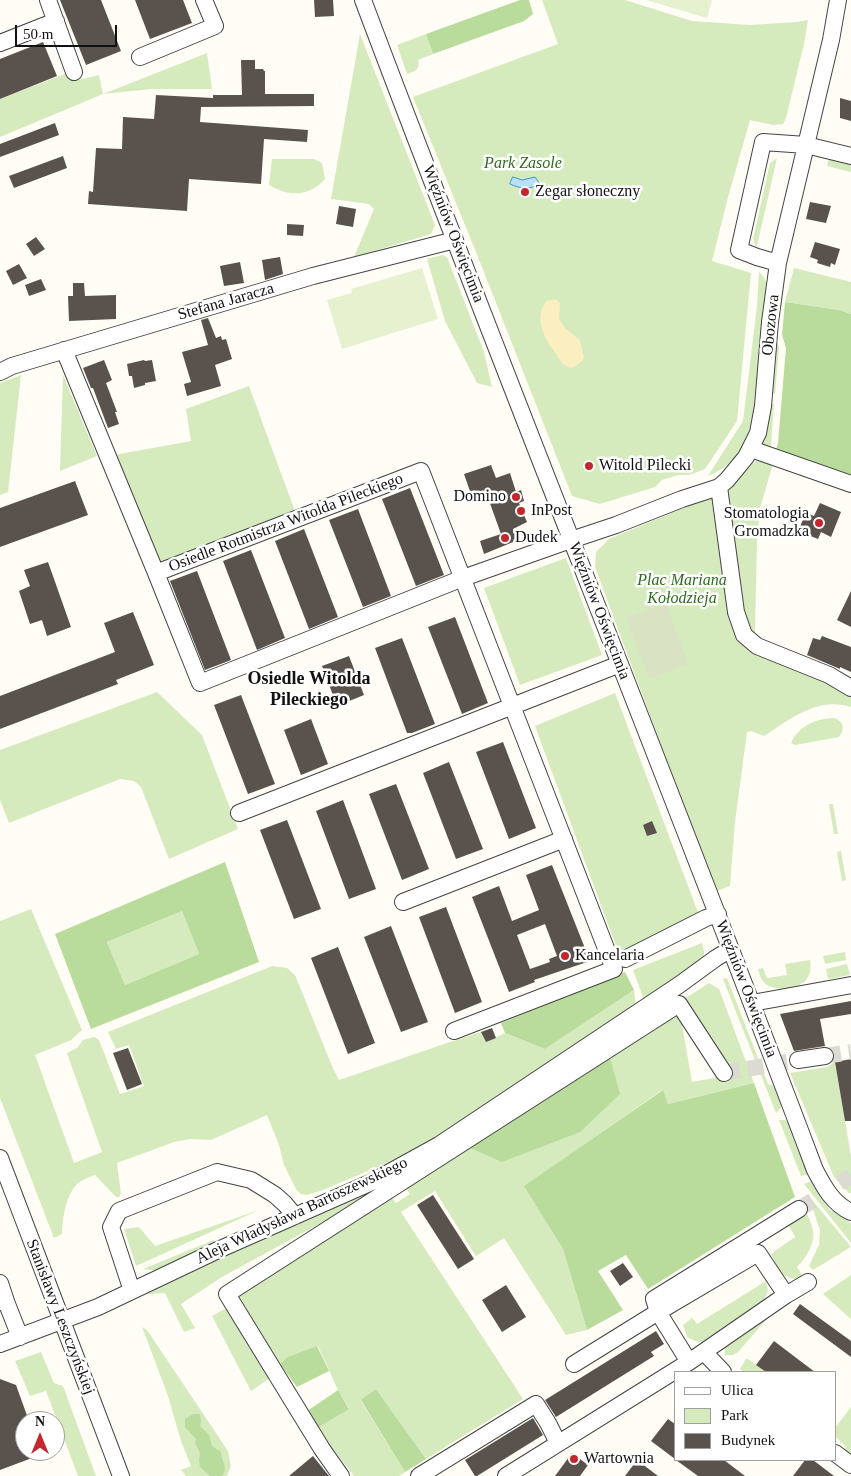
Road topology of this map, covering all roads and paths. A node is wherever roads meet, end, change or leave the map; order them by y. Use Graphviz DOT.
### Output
graph roads {
  1 [pos="48,0"];
  2 [pos="204,0"];
  3 [pos="362,0"];
  4 [pos="838,0"];
  5 [pos="56,21"];
  6 [pos="0,43"];
  7 [pos="140,57"];
  8 [pos="74,72"];
  9 [pos="806,145"];
  10 [pos="851,156"];
  11 [pos="455,240"];
  12 [pos="778,263"];
  13 [pos="64,350"];
  14 [pos="0,372"];
  15 [pos="751,449"];
  16 [pos="851,484"];
  17 [pos="718,487"];
  18 [pos="571,540"];
  19 [pos="156,573"];
  20 [pos="463,578"];
  21 [pos="620,664"];
  22 [pos="851,688"];
  23 [pos="512,706"];
  24 [pos="239,813"];
  25 [pos="564,839"];
  26 [pos="403,902"];
  27 [pos="718,914"];
  28 [pos="731,949"];
  29 [pos="625,959"];
  30 [pos="851,985"];
  31 [pos="752,1003"];
  32 [pos="454,1031"];
  33 [pos="825,1056"];
  34 [pos="798,1060"];
  35 [pos="724,1073"];
  36 [pos="0,1158"];
  37 [pos="799,1209"];
  38 [pos="851,1212"];
  39 [pos="295,1216"];
  40 [pos="0,1282"];
  41 [pos="808,1282"];
  42 [pos="132,1291"];
  43 [pos="786,1295"];
  44 [pos="4,1302"];
  45 [pos="656,1305"];
  46 [pos="62,1320"];
  47 [pos="20,1337"];
  48 [pos="0,1344"];
  49 [pos="704,1352"];
  50 [pos="689,1362"];
  51 [pos="574,1364"];
  52 [pos="674,1371"];
  53 [pos="674,1371"];
  54 [pos="722,1371"];
  55 [pos="558,1443"];
  56 [pos="836,1454"];
  57 [pos="851,1465"];
  58 [pos="121,1476"];
  59 [pos="341,1476"];
  60 [pos="419,1476"];
  61 [pos="506,1476"];
  1 -- 5 [label="street"];
  2 -- 7 [label="street"];
  3 -- 11 [label="street, Więźniów Oświęcimia"];
  4 -- 9 [label="street, Obozowa"];
  5 -- 6 [label="street"];
  5 -- 8 [label="street"];
  9 -- 10 [label="street"];
  9 -- 12 [label="street, Obozowa"];
  9 -- 12 [label="street"];
  11 -- 13 [label="street, Stefana Jaracza"];
  11 -- 18 [label="street, Więźniów Oświęcimia"];
  12 -- 15 [label="street, Obozowa"];
  13 -- 14 [label="street, Stefana Jaracza"];
  13 -- 19 [label="street, Osiedle Rotmistrza Witolda Pileckiego"];
  15 -- 16 [label="street"];
  15 -- 17 [label="street, Obozowa"];
  17 -- 18 [label="street, Obozowa"];
  17 -- 22 [label="street"];
  18 -- 20 [label="street, Osiedle Rotmistrza Witolda Pileckiego"];
  18 -- 21 [label="street, Więźniów Oświęcimia"];
  19 -- 20 [label="street, Osiedle Rotmistrza Witolda Pileckiego"];
  19 -- 20 [label="street, Osiedle Rotmistrza Witolda Pileckiego"];
  20 -- 23 [label="street, Osiedle Rotmistrza Witolda Pileckiego"];
  21 -- 23 [label="street"];
  21 -- 27 [label="street, Więźniów Oświęcimia"];
  23 -- 24 [label="street"];
  23 -- 25 [label="street, Osiedle Rotmistrza Witolda Pileckiego"];
  25 -- 26 [label="street"];
  25 -- 32 [label="street, Osiedle Rotmistrza Witolda Pileckiego"];
  27 -- 28 [label="street, Więźniów Oświęcimia"];
  27 -- 29 [label="street"];
  28 -- 31 [label="street, Więźniów Oświęcimia"];
  28 -- 39 [label="street, Aleja Władysława Bartoszewskiego"];
  30 -- 31 [label="street"];
  31 -- 38 [label="street, Więźniów Oświęcimia"];
  33 -- 34 [label="street"];
  35 -- 59 [label="street"];
  36 -- 46 [label="street, Stanisławy Leszczyńskiej"];
  37 -- 45 [label="street"];
  39 -- 42 [label="street, Aleja Władysława Bartoszewskiego"];
  39 -- 42 [label="street"];
  40 -- 44 [label="street"];
  41 -- 43 [label="street"];
  42 -- 46 [label="street, Aleja Władysława Bartoszewskiego"];
  43 -- 45 [label="street"];
  43 -- 49 [label="street"];
  44 -- 47 [label="street"];
  45 -- 50 [label="street"];
  45 -- 51 [label="street"];
  46 -- 47 [label="street, Aleja Władysława Bartoszewskiego"];
  46 -- 58 [label="street, Stanisławy Leszczyńskiej"];
  47 -- 48 [label="street, Aleja Władysława Bartoszewskiego"];
  49 -- 50 [label="street"];
  49 -- 54 [label="street"];
  50 -- 52 [label="street"];
  53 -- 55 [label="street"];
  55 -- 60 [label="street"];
  55 -- 61 [label="street"];
  56 -- 57 [label="street"];
}
